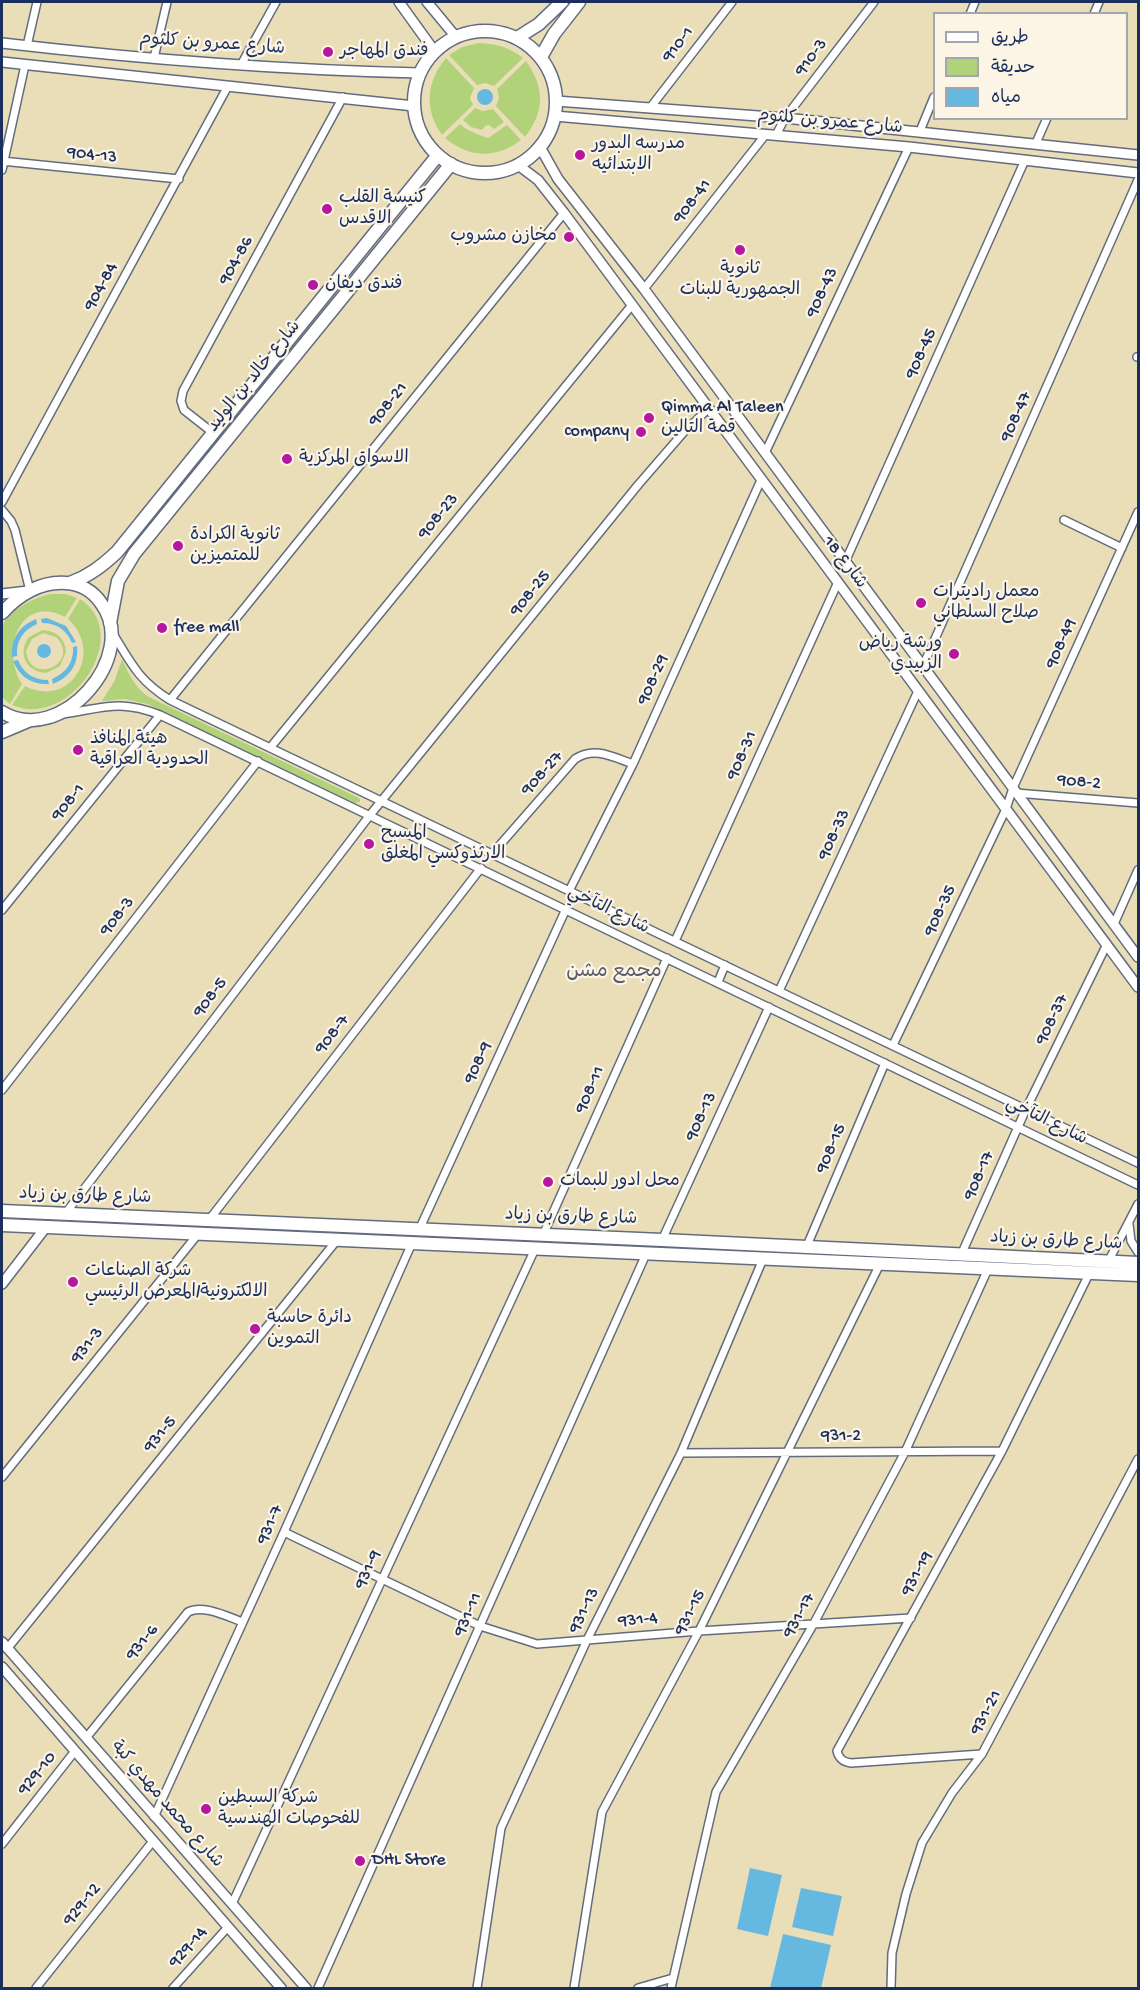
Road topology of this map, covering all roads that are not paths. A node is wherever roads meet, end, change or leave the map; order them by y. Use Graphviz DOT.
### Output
graph roads {
  1 [pos="37,2"];
  2 [pos="167,2"];
  3 [pos="276,2"];
  4 [pos="399,2"];
  5 [pos="427,2"];
  6 [pos="562,2"];
  7 [pos="579,2"];
  8 [pos="732,2"];
  9 [pos="874,2"];
  10 [pos="456,37"];
  11 [pos="517,38"];
  12 [pos="2,43"];
  13 [pos="27,46"];
  14 [pos="435,52"];
  15 [pos="541,57"];
  16 [pos="154,58"];
  17 [pos="181,60"];
  18 [pos="2,62"];
  19 [pos="25,64"];
  20 [pos="241,64"];
  21 [pos="420,73"];
  22 [pos="181,81"];
  23 [pos="228,86"];
  24 [pos="343,97"];
  25 [pos="933,99"];
  26 [pos="556,100"];
  27 [pos="414,106"];
  28 [pos="650,108"];
  29 [pos="555,116"];
  30 [pos="785,118"];
  31 [pos="1046,120"];
  32 [pos="920,131"];
  33 [pos="766,134"];
  34 [pos="776,135"];
  35 [pos="1036,143"];
  36 [pos="540,147"];
  37 [pos="909,147"];
  38 [pos="1138,155"];
  39 [pos="438,156"];
  40 [pos="1025,160"];
  41 [pos="3,162"];
  42 [pos="451,164"];
  43 [pos="518,165"];
  44 [pos="2,170"];
  45 [pos="1138,173"];
  46 [pos="179,180"];
  47 [pos="1138,180"];
  48 [pos="564,213"];
  49 [pos="644,289"];
  50 [pos="632,306"];
  51 [pos="720,393"];
  52 [pos="706,407"];
  53 [pos="212,432"];
  54 [pos="765,453"];
  55 [pos="761,480"];
  56 [pos="2,502"];
  57 [pos="2,510"];
  58 [pos="1138,512"];
  59 [pos="1064,520"];
  60 [pos="1122,548"];
  61 [pos="846,561"];
  62 [pos="853,571"];
  63 [pos="838,582"];
  64 [pos="70,583"];
  65 [pos="29,591"];
  66 [pos="2,594"];
  67 [pos="2,613"];
  68 [pos="111,627"];
  69 [pos="923,666"];
  70 [pos="918,691"];
  71 [pos="170,700"];
  72 [pos="2,712"];
  73 [pos="160,715"];
  74 [pos="54,716"];
  75 [pos="29,721"];
  76 [pos="2,732"];
  77 [pos="270,748"];
  78 [pos="258,761"];
  79 [pos="633,764"];
  80 [pos="1015,790"];
  81 [pos="382,801"];
  82 [pos="1138,803"];
  83 [pos="1006,809"];
  84 [pos="370,815"];
  85 [pos="492,854"];
  86 [pos="481,868"];
  87 [pos="1138,870"];
  88 [pos="569,891"];
  89 [pos="566,909"];
  90 [pos="2,910"];
  91 [pos="1114,924"];
  92 [pos="675,941"];
  93 [pos="1107,944"];
  94 [pos="1138,957"];
  95 [pos="666,958"];
  96 [pos="725,965"];
  97 [pos="718,982"];
  98 [pos="1138,987"];
  99 [pos="779,991"];
  100 [pos="768,1007"];
  101 [pos="893,1046"];
  102 [pos="885,1063"];
  103 [pos="2,1090"];
  104 [pos="1026,1109"];
  105 [pos="1018,1127"];
  106 [pos="1138,1163"];
  107 [pos="1138,1185"];
  108 [pos="1138,1204"];
  109 [pos="2,1211"];
  110 [pos="65,1214"];
  111 [pos="209,1220"];
  112 [pos="1129,1222"];
  113 [pos="2,1225"];
  114 [pos="46,1227"];
  115 [pos="419,1230"];
  116 [pos="199,1233"];
  117 [pos="543,1235"];
  118 [pos="338,1240"];
  119 [pos="662,1240"];
  120 [pos="412,1243"];
  121 [pos="806,1248"];
  122 [pos="535,1249"];
  123 [pos="1138,1252"];
  124 [pos="646,1254"];
  125 [pos="962,1255"];
  126 [pos="764,1259"];
  127 [pos="1108,1262"];
  128 [pos="1138,1263"];
  129 [pos="880,1264"];
  130 [pos="988,1269"];
  131 [pos="1089,1274"];
  132 [pos="1138,1275"];
  133 [pos="2,1284"];
  134 [pos="1002,1451"];
  135 [pos="681,1452"];
  136 [pos="788,1452"];
  137 [pos="905,1452"];
  138 [pos="1138,1459"];
  139 [pos="2,1477"];
  140 [pos="284,1532"];
  141 [pos="382,1577"];
  142 [pos="911,1618"];
  143 [pos="243,1622"];
  144 [pos="813,1625"];
  145 [pos="480,1626"];
  146 [pos="699,1631"];
  147 [pos="587,1640"];
  148 [pos="4,1646"];
  149 [pos="2,1667"];
  150 [pos="86,1738"];
  151 [pos="75,1751"];
  152 [pos="981,1754"];
  153 [pos="154,1817"];
  154 [pos="153,1841"];
  155 [pos="2,1844"];
  156 [pos="190,1859"];
  157 [pos="175,1867"];
  158 [pos="232,1904"];
  159 [pos="228,1927"];
  160 [pos="673,1978"];
  161 [pos="36,1989"];
  162 [pos="173,1989"];
  163 [pos="281,1989"];
  164 [pos="306,1989"];
  165 [pos="318,1989"];
  166 [pos="477,1989"];
  167 [pos="573,1989"];
  168 [pos="638,1989"];
  169 [pos="671,1989"];
  170 [pos="891,1989"];
  1 -- 13 [label="street"];
  2 -- 16 [label="street"];
  3 -- 20 [label="street"];
  4 -- 14 [label="street"];
  5 -- 10 [label="street"];
  6 -- 11 [label="main road"];
  7 -- 15 [label="main road"];
  8 -- 28 [label="street, 910-1"];
  9 -- 30 [label="street, 910-3"];
  10 -- 11 [label="main road"];
  10 -- 14 [label="main road"];
  11 -- 15 [label="main road"];
  12 -- 13 [label="street, شارع عمرو بن كلثوم"];
  13 -- 16 [label="street, شارع عمرو بن كلثوم"];
  14 -- 21 [label="main road"];
  15 -- 26 [label="main road"];
  16 -- 17 [label="street, شارع عمرو بن كلثوم"];
  17 -- 20 [label="street, شارع عمرو بن كلثوم"];
  17 -- 22 [label="street"];
  18 -- 19 [label="street, شارع عمرو بن كلثوم"];
  19 -- 22 [label="street, شارع عمرو بن كلثوم"];
  19 -- 41 [label="street"];
  20 -- 21 [label="street, شارع عمرو بن كلثوم"];
  21 -- 27 [label="main road"];
  22 -- 23 [label="street, شارع عمرو بن كلثوم"];
  23 -- 24 [label="street, شارع عمرو بن كلثوم"];
  23 -- 46 [label="street, 904-84"];
  24 -- 27 [label="street, شارع عمرو بن كلثوم"];
  24 -- 53 [label="street, 904-86"];
  25 -- 32 [label="street"];
  26 -- 28 [label="street, شارع عمرو بن كلثوم"];
  26 -- 29 [label="main road"];
  27 -- 39 [label="main road"];
  28 -- 30 [label="street, شارع عمرو بن كلثوم"];
  29 -- 33 [label="street, شارع عمرو بن كلثوم"];
  29 -- 36 [label="main road"];
  30 -- 32 [label="street, شارع عمرو بن كلثوم"];
  30 -- 34 [label="street, 910-3"];
  31 -- 35 [label="street"];
  32 -- 35 [label="street, شارع عمرو بن كلثوم"];
  33 -- 34 [label="street, شارع عمرو بن كلثوم"];
  33 -- 49 [label="street, 908-41"];
  34 -- 37 [label="street, شارع عمرو بن كلثوم"];
  35 -- 38 [label="street, شارع عمرو بن كلثوم"];
  36 -- 43 [label="main road"];
  36 -- 49 [label="street, شارع 18"];
  37 -- 40 [label="street, شارع عمرو بن كلثوم"];
  37 -- 54 [label="street, 908-43"];
  39 -- 42 [label="main road"];
  39 -- 53 [label="main road, شارع خالد بن الوليد"];
  40 -- 45 [label="street, شارع عمرو بن كلثوم"];
  40 -- 61 [label="street, 908-45"];
  41 -- 44 [label="street"];
  41 -- 46 [label="street, 904-13"];
  42 -- 43 [label="main road"];
  42 -- 68 [label="main road, شارع خالد بن الوليد"];
  43 -- 48 [label="street, شارع 18"];
  46 -- 56 [label="street, 904-84"];
  47 -- 69 [label="street, 908-47"];
  48 -- 50 [label="street, شارع 18"];
  48 -- 71 [label="street, 908-21"];
  49 -- 51 [label="street, شارع 18"];
  50 -- 52 [label="street, شارع 18"];
  50 -- 77 [label="street, 908-23"];
  51 -- 52 [label="street"];
  51 -- 54 [label="street, شارع 18"];
  52 -- 55 [label="street, شارع 18"];
  52 -- 81 [label="street, 908-25"];
  53 -- 64 [label="main road, شارع خالد بن الوليد"];
  54 -- 61 [label="street, شارع 18"];
  55 -- 63 [label="street, شارع 18"];
  55 -- 79 [label="street, 908-29"];
  57 -- 65 [label="street"];
  58 -- 60 [label="street, 908-49"];
  59 -- 60 [label="street"];
  60 -- 80 [label="street, 908-49"];
  61 -- 62 [label="street, شارع 18"];
  62 -- 63 [label="street"];
  62 -- 69 [label="street, شارع 18"];
  63 -- 70 [label="street, شارع 18"];
  63 -- 92 [label="street, 908-31"];
  64 -- 65 [label="main road, شارع خالد بن الوليد"];
  64 -- 68 [label="main road"];
  65 -- 66 [label="street"];
  65 -- 67 [label="main road"];
  68 -- 71 [label="street, شارع التآخي"];
  68 -- 74 [label="main road, شارع خالد بن الوليد"];
  69 -- 80 [label="street, شارع 18"];
  70 -- 83 [label="street, شارع 18"];
  70 -- 99 [label="street, 908-33"];
  71 -- 77 [label="street, شارع التآخي"];
  72 -- 75 [label="main road"];
  73 -- 74 [label="street, شارع التآخي"];
  73 -- 78 [label="street, شارع التآخي"];
  73 -- 90 [label="street, 908-1"];
  74 -- 75 [label="main road"];
  75 -- 76 [label="main road"];
  77 -- 81 [label="street, شارع التآخي"];
  78 -- 84 [label="street, شارع التآخي"];
  78 -- 103 [label="street, 908-3"];
  79 -- 85 [label="street, 908-27"];
  79 -- 88 [label="street, 908-29"];
  80 -- 82 [label="street, 908-2"];
  80 -- 83 [label="street, 908-35"];
  80 -- 91 [label="street, شارع 18"];
  81 -- 84 [label="street, 908-5"];
  81 -- 85 [label="street, شارع التآخي"];
  83 -- 93 [label="street, شارع 18"];
  83 -- 101 [label="street, 908-35"];
  84 -- 86 [label="street, شارع التآخي"];
  84 -- 110 [label="street, 908-5"];
  85 -- 88 [label="street, شارع التآخي"];
  86 -- 89 [label="street, شارع التآخي"];
  86 -- 111 [label="street, 908-7"];
  87 -- 91 [label="street"];
  88 -- 92 [label="street, شارع التآخي"];
  89 -- 95 [label="street, شارع التآخي"];
  89 -- 115 [label="street, 908-9"];
  91 -- 94 [label="street, شارع 18"];
  92 -- 96 [label="street, شارع التآخي"];
  93 -- 98 [label="street, شارع 18"];
  93 -- 104 [label="street, 908-37"];
  95 -- 97 [label="street, شارع التآخي"];
  95 -- 117 [label="street, 908-11"];
  96 -- 97 [label="street"];
  96 -- 99 [label="street, شارع التآخي"];
  97 -- 100 [label="street, شارع التآخي"];
  99 -- 101 [label="street, شارع التآخي"];
  100 -- 102 [label="street, شارع التآخي"];
  100 -- 119 [label="street, 908-13"];
  101 -- 104 [label="street, شارع التآخي"];
  102 -- 105 [label="street, شارع التآخي"];
  102 -- 121 [label="street, 908-15"];
  104 -- 105 [label="street, 908-17"];
  104 -- 106 [label="street, شارع التآخي"];
  105 -- 107 [label="street, شارع التآخي"];
  105 -- 125 [label="street, 908-17"];
  108 -- 112 [label="street"];
  109 -- 110 [label="main road, شارع طارق بن زياد"];
  110 -- 111 [label="main road, شارع طارق بن زياد"];
  111 -- 115 [label="main road, شارع طارق بن زياد"];
  112 -- 123 [label="street"];
  112 -- 127 [label="street"];
  113 -- 114 [label="main road, شارع طارق بن زياد"];
  114 -- 116 [label="main road, شارع طارق بن زياد"];
  114 -- 133 [label="street"];
  115 -- 117 [label="main road, شارع طارق بن زياد"];
  116 -- 118 [label="main road, شارع طارق بن زياد"];
  116 -- 139 [label="street, 931-3"];
  117 -- 119 [label="main road, شارع طارق بن زياد"];
  118 -- 120 [label="main road, شارع طارق بن زياد"];
  118 -- 148 [label="street, 931-5"];
  119 -- 121 [label="main road, شارع طارق بن زياد"];
  120 -- 122 [label="main road, شارع طارق بن زياد"];
  120 -- 140 [label="street, 931-7"];
  121 -- 125 [label="main road, شارع طارق بن زياد"];
  122 -- 124 [label="main road, شارع طارق بن زياد"];
  122 -- 141 [label="street, 931-9"];
  124 -- 126 [label="main road, شارع طارق بن زياد"];
  124 -- 145 [label="street, 931-11"];
  125 -- 127 [label="main road, شارع طارق بن زياد"];
  126 -- 129 [label="main road, شارع طارق بن زياد"];
  126 -- 135 [label="street, 931-13"];
  127 -- 128 [label="main road, شارع طارق بن زياد"];
  129 -- 130 [label="main road, شارع طارق بن زياد"];
  129 -- 136 [label="street, 931-15"];
  130 -- 131 [label="main road, شارع طارق بن زياد"];
  130 -- 137 [label="street, 931-17"];
  131 -- 132 [label="main road, شارع طارق بن زياد"];
  131 -- 134 [label="street, 931-19"];
  134 -- 137 [label="street, 931-2"];
  134 -- 142 [label="street, 931-19"];
  135 -- 136 [label="street, 931-2"];
  135 -- 147 [label="street, 931-13"];
  136 -- 137 [label="street, 931-2"];
  136 -- 146 [label="street, 931-15"];
  137 -- 144 [label="street, 931-17"];
  138 -- 152 [label="street, 931-21"];
  140 -- 141 [label="street, 931-4"];
  140 -- 143 [label="street, 931-7"];
  141 -- 145 [label="street, 931-4"];
  141 -- 158 [label="street, 931-9"];
  142 -- 144 [label="street, 931-4"];
  142 -- 152 [label="street, 931-19"];
  143 -- 150 [label="street, 931-6"];
  143 -- 153 [label="street, 931-7"];
  144 -- 146 [label="street, 931-4"];
  144 -- 160 [label="street, 931-17"];
  145 -- 147 [label="street, 931-4"];
  145 -- 165 [label="street, 931-11"];
  146 -- 147 [label="street, 931-4"];
  146 -- 167 [label="street, 931-15"];
  147 -- 166 [label="street, 931-13"];
  148 -- 150 [label="street, شارع محمد مهدي كبة"];
  149 -- 151 [label="street, شارع محمد مهدي كبة"];
  150 -- 153 [label="street, شارع محمد مهدي كبة"];
  151 -- 154 [label="street, شارع محمد مهدي كبة"];
  151 -- 155 [label="street, 929-10"];
  152 -- 170 [label="street, 931-21"];
  153 -- 156 [label="street, شارع محمد مهدي كبة"];
  154 -- 157 [label="street, شارع محمد مهدي كبة"];
  154 -- 161 [label="street, 929-12"];
  156 -- 157 [label="street"];
  156 -- 158 [label="street, شارع محمد مهدي كبة"];
  157 -- 159 [label="street, شارع محمد مهدي كبة"];
  158 -- 164 [label="street, شارع محمد مهدي كبة"];
  159 -- 162 [label="street, 929-14"];
  159 -- 163 [label="street, شارع محمد مهدي كبة"];
  160 -- 168 [label="street"];
  160 -- 169 [label="street, 931-17"];
}
